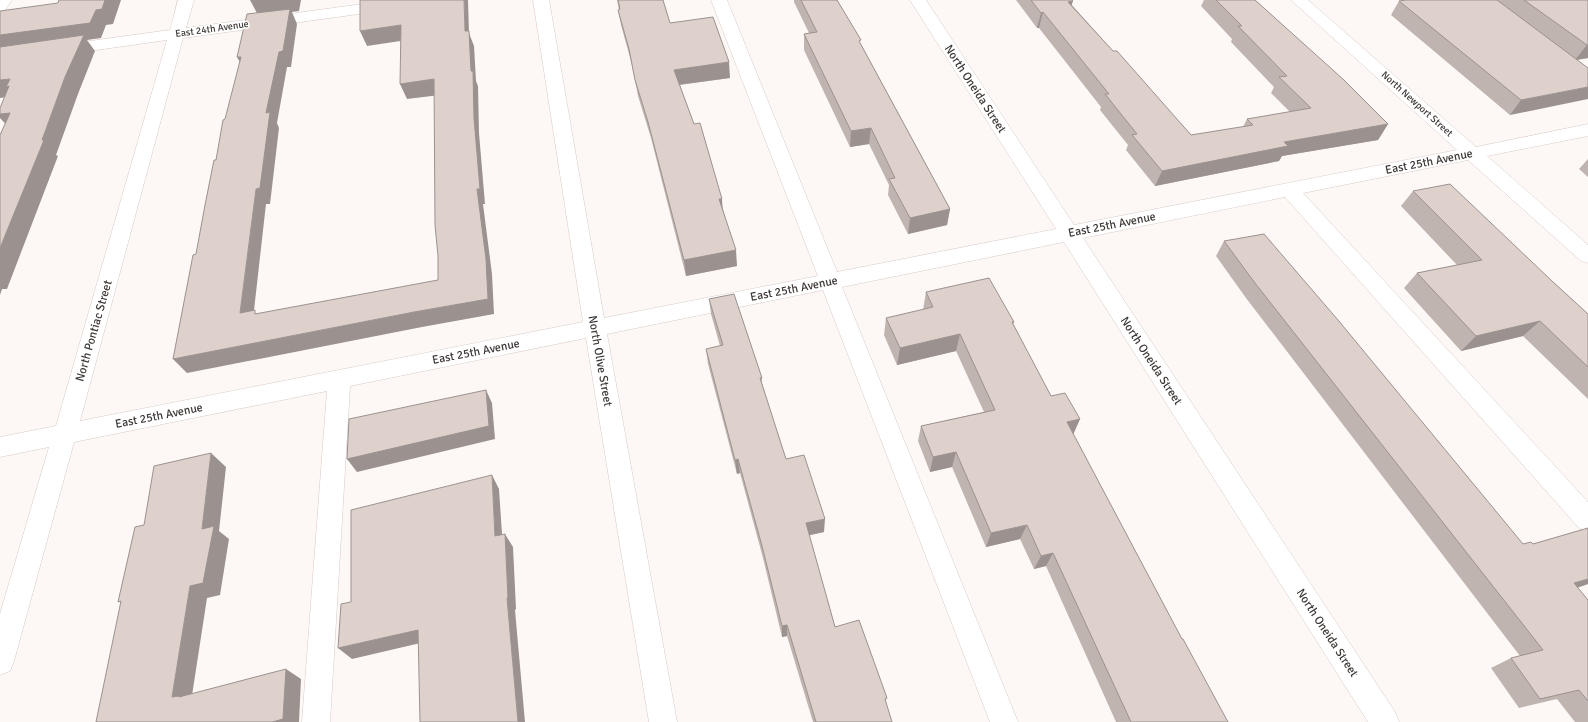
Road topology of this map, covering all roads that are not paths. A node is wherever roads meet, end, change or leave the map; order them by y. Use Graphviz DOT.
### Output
graph roads {
  1 [pos="4,0"];
  2 [pos="186,0"];
  3 [pos="425,0"];
  4 [pos="541,0"];
  5 [pos="719,0"];
  6 [pos="918,0"];
  7 [pos="1299,0"];
  8 [pos="359,5"];
  9 [pos="0,7"];
  10 [pos="177,34"];
  11 [pos="46,52"];
  12 [pos="1588,130"];
  13 [pos="1472,153"];
  14 [pos="1289,190"];
  15 [pos="1069,234"];
  16 [pos="1588,256"];
  17 [pos="830,282"];
  18 [pos="595,328"];
  19 [pos="339,380"];
  20 [pos="65,434"];
  21 [pos="0,447"];
  22 [pos="1588,520"];
  23 [pos="0,661"];
  24 [pos="316,722"];
  25 [pos="662,722"];
  26 [pos="1004,722"];
  27 [pos="1384,722"];
  1 -- 9 [label="street"];
  2 -- 10 [label="street, North Pontiac Street"];
  3 -- 8 [label="street, East 24th Avenue"];
  4 -- 18 [label="street, North Olive Street"];
  5 -- 17 [label="street"];
  6 -- 15 [label="street, North Oneida Street"];
  7 -- 13 [label="street, North Newport Street"];
  8 -- 10 [label="street, East 24th Avenue"];
  10 -- 11 [label="street, East 24th Avenue"];
  10 -- 20 [label="street, North Pontiac Street"];
  12 -- 13 [label="street, East 25th Avenue"];
  13 -- 14 [label="street, East 25th Avenue"];
  13 -- 16 [label="street, North Newport Street"];
  14 -- 15 [label="street, East 25th Avenue"];
  14 -- 22 [label="street"];
  15 -- 17 [label="street, East 25th Avenue"];
  15 -- 27 [label="street, North Oneida Street"];
  17 -- 18 [label="street, East 25th Avenue"];
  17 -- 26 [label="street"];
  18 -- 19 [label="street, East 25th Avenue"];
  18 -- 25 [label="street, North Olive Street"];
  19 -- 20 [label="street, East 25th Avenue"];
  19 -- 24 [label="street"];
  20 -- 21 [label="street, East 25th Avenue"];
  20 -- 23 [label="street, North Pontiac Street"];
}
